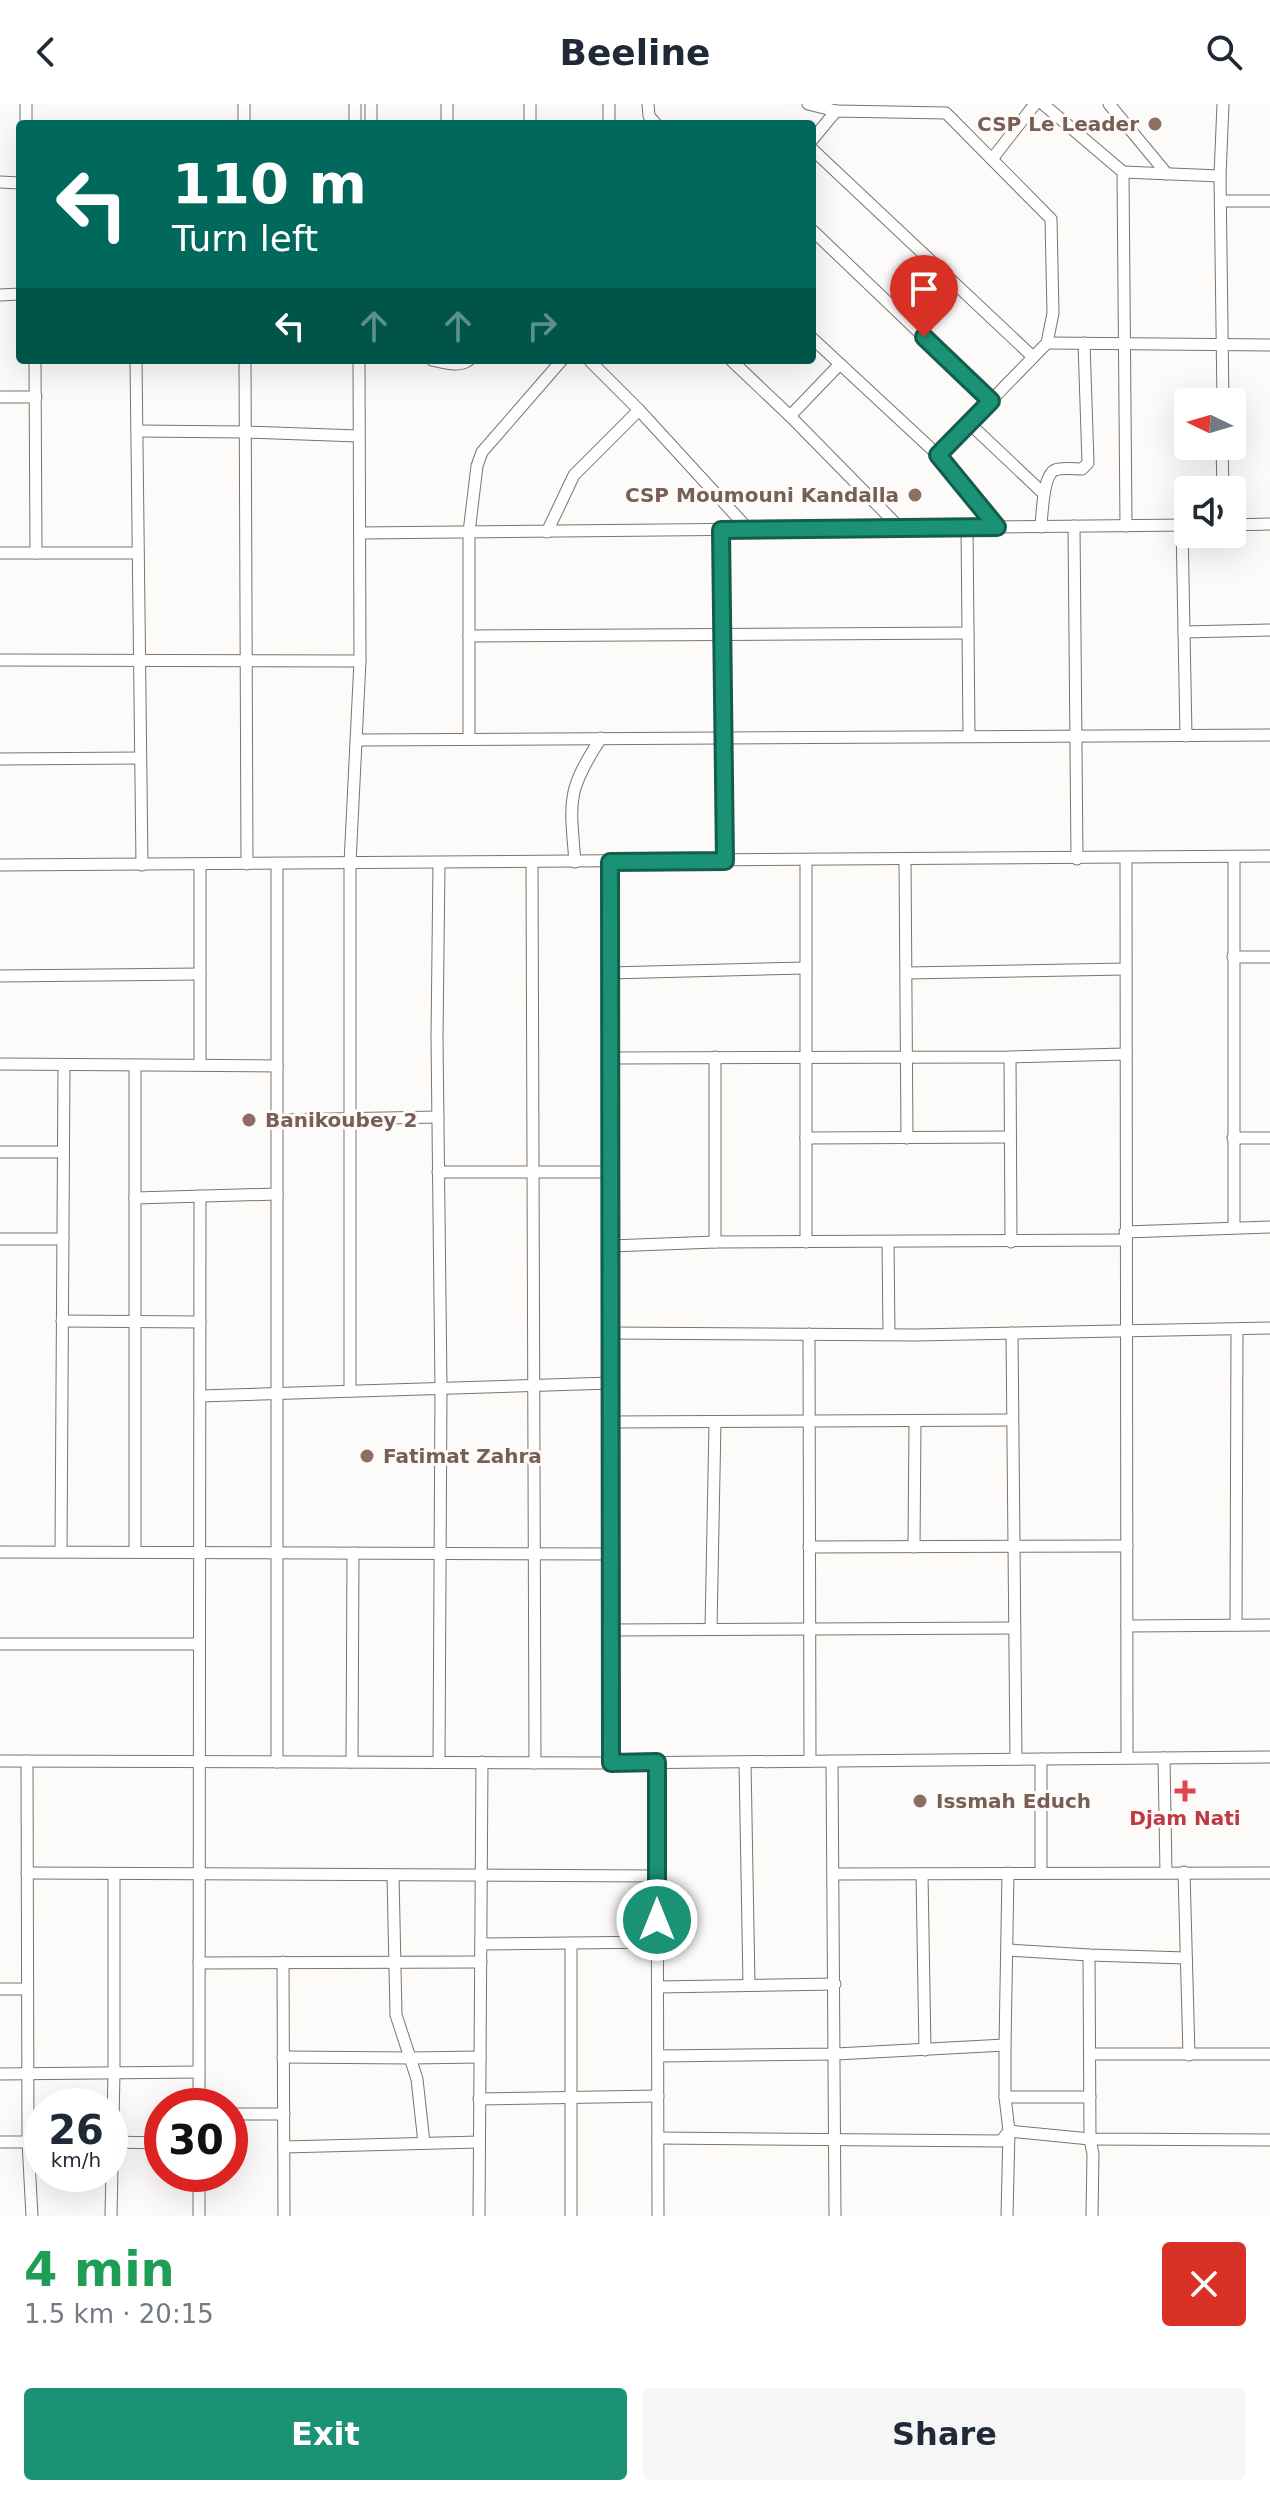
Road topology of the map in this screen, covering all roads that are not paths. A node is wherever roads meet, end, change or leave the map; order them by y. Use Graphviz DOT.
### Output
graph roads {
  1 [pos="808,104"];
  2 [pos="1035,104"];
  3 [pos="1043,104"];
  4 [pos="1109,104"];
  5 [pos="1220,106"];
  6 [pos="836,111"];
  7 [pos="816,135"];
  8 [pos="816,153"];
  9 [pos="992,159"];
  10 [pos="1123,172"];
  11 [pos="1167,174"];
  12 [pos="1220,176"];
  13 [pos="1221,201"];
  14 [pos="1270,201"];
  15 [pos="816,234"];
  16 [pos="816,342"];
  17 [pos="1047,343"];
  18 [pos="1084,343"];
  19 [pos="1126,344"];
  20 [pos="1223,344"];
  21 [pos="1270,345"];
  22 [pos="1033,357"];
  23 [pos="35,364"];
  24 [pos="136,364"];
  25 [pos="245,364"];
  26 [pos="359,364"];
  27 [pos="559,364"];
  28 [pos="593,364"];
  29 [pos="735,364"];
  30 [pos="839,365"];
  31 [pos="1223,388"];
  32 [pos="0,397"];
  33 [pos="36,397"];
  34 [pos="991,401"];
  35 [pos="639,410"];
  36 [pos="790,416"];
  37 [pos="969,423"];
  38 [pos="137,431"];
  39 [pos="245,432"];
  40 [pos="358,436"];
  41 [pos="938,455"];
  42 [pos="1044,494"];
  43 [pos="1270,524"];
  44 [pos="1174,525"];
  45 [pos="1246,525"];
  46 [pos="1074,526"];
  47 [pos="1126,526"];
  48 [pos="967,527"];
  49 [pos="997,527"];
  50 [pos="1041,527"];
  51 [pos="900,528"];
  52 [pos="721,530"];
  53 [pos="749,530"];
  54 [pos="469,532"];
  55 [pos="547,532"];
  56 [pos="360,533"];
  57 [pos="1185,548"];
  58 [pos="0,553"];
  59 [pos="36,553"];
  60 [pos="138,553"];
  61 [pos="1270,630"];
  62 [pos="1184,632"];
  63 [pos="968,633"];
  64 [pos="723,635"];
  65 [pos="469,636"];
  66 [pos="0,660"];
  67 [pos="139,661"];
  68 [pos="246,661"];
  69 [pos="360,661"];
  70 [pos="1077,735"];
  71 [pos="1270,735"];
  72 [pos="969,736"];
  73 [pos="1186,736"];
  74 [pos="724,737"];
  75 [pos="469,738"];
  76 [pos="601,738"];
  77 [pos="358,740"];
  78 [pos="140,758"];
  79 [pos="0,759"];
  80 [pos="1270,856"];
  81 [pos="1234,857"];
  82 [pos="1077,859"];
  83 [pos="1126,859"];
  84 [pos="905,860"];
  85 [pos="725,861"];
  86 [pos="806,861"];
  87 [pos="532,862"];
  88 [pos="575,862"];
  89 [pos="610,862"];
  90 [pos="350,863"];
  91 [pos="439,863"];
  92 [pos="200,864"];
  93 [pos="247,864"];
  94 [pos="277,864"];
  95 [pos="0,865"];
  96 [pos="142,865"];
  97 [pos="1233,957"];
  98 [pos="1270,957"];
  99 [pos="806,968"];
  100 [pos="1125,969"];
  101 [pos="610,973"];
  102 [pos="907,973"];
  103 [pos="200,974"];
  104 [pos="0,976"];
  105 [pos="1126,1054"];
  106 [pos="806,1056"];
  107 [pos="906,1056"];
  108 [pos="715,1057"];
  109 [pos="1010,1057"];
  110 [pos="610,1058"];
  111 [pos="0,1064"];
  112 [pos="64,1065"];
  113 [pos="135,1065"];
  114 [pos="200,1065"];
  115 [pos="277,1066"];
  116 [pos="438,1117"];
  117 [pos="350,1118"];
  118 [pos="277,1120"];
  119 [pos="1010,1137"];
  120 [pos="806,1138"];
  121 [pos="907,1138"];
  122 [pos="1233,1138"];
  123 [pos="1270,1138"];
  124 [pos="0,1152"];
  125 [pos="63,1152"];
  126 [pos="533,1171"];
  127 [pos="438,1172"];
  128 [pos="611,1172"];
  129 [pos="277,1194"];
  130 [pos="200,1196"];
  131 [pos="135,1198"];
  132 [pos="1234,1227"];
  133 [pos="1270,1227"];
  134 [pos="1125,1236"];
  135 [pos="0,1239"];
  136 [pos="63,1239"];
  137 [pos="715,1242"];
  138 [pos="806,1242"];
  139 [pos="1011,1242"];
  140 [pos="888,1243"];
  141 [pos="611,1246"];
  142 [pos="62,1321"];
  143 [pos="135,1321"];
  144 [pos="200,1322"];
  145 [pos="1270,1328"];
  146 [pos="1237,1329"];
  147 [pos="1126,1332"];
  148 [pos="611,1333"];
  149 [pos="1012,1333"];
  150 [pos="809,1334"];
  151 [pos="889,1334"];
  152 [pos="611,1383"];
  153 [pos="534,1385"];
  154 [pos="441,1388"];
  155 [pos="350,1391"];
  156 [pos="277,1393"];
  157 [pos="200,1396"];
  158 [pos="1012,1420"];
  159 [pos="611,1422"];
  160 [pos="715,1422"];
  161 [pos="810,1422"];
  162 [pos="915,1422"];
  163 [pos="1127,1546"];
  164 [pos="809,1547"];
  165 [pos="914,1547"];
  166 [pos="1013,1547"];
  167 [pos="0,1552"];
  168 [pos="61,1552"];
  169 [pos="135,1552"];
  170 [pos="200,1552"];
  171 [pos="277,1553"];
  172 [pos="353,1553"];
  173 [pos="440,1553"];
  174 [pos="534,1554"];
  175 [pos="611,1554"];
  176 [pos="1236,1625"];
  177 [pos="1270,1625"];
  178 [pos="1127,1626"];
  179 [pos="1014,1628"];
  180 [pos="711,1629"];
  181 [pos="611,1630"];
  182 [pos="808,1631"];
  183 [pos="0,1644"];
  184 [pos="199,1644"];
  185 [pos="1270,1757"];
  186 [pos="1127,1758"];
  187 [pos="1164,1758"];
  188 [pos="1016,1759"];
  189 [pos="1041,1759"];
  190 [pos="0,1761"];
  191 [pos="27,1761"];
  192 [pos="810,1761"];
  193 [pos="832,1761"];
  194 [pos="199,1762"];
  195 [pos="277,1762"];
  196 [pos="352,1762"];
  197 [pos="439,1762"];
  198 [pos="482,1762"];
  199 [pos="657,1762"];
  200 [pos="745,1762"];
  201 [pos="535,1763"];
  202 [pos="611,1763"];
  203 [pos="1041,1872"];
  204 [pos="1184,1872"];
  205 [pos="27,1873"];
  206 [pos="1008,1873"];
  207 [pos="1166,1873"];
  208 [pos="1270,1873"];
  209 [pos="114,1874"];
  210 [pos="199,1874"];
  211 [pos="835,1874"];
  212 [pos="922,1874"];
  213 [pos="393,1875"];
  214 [pos="481,1875"];
  215 [pos="657,1876"];
  216 [pos="658,1942"];
  217 [pos="571,1943"];
  218 [pos="481,1944"];
  219 [pos="1008,1950"];
  220 [pos="1089,1955"];
  221 [pos="1186,1958"];
  222 [pos="395,1961"];
  223 [pos="283,1962"];
  224 [pos="481,1962"];
  225 [pos="199,1963"];
  226 [pos="835,1984"];
  227 [pos="749,1985"];
  228 [pos="658,1987"];
  229 [pos="0,1989"];
  230 [pos="27,1989"];
  231 [pos="1005,2045"];
  232 [pos="925,2050"];
  233 [pos="836,2054"];
  234 [pos="1090,2054"];
  235 [pos="1270,2054"];
  236 [pos="1189,2055"];
  237 [pos="658,2056"];
  238 [pos="283,2057"];
  239 [pos="480,2057"];
  240 [pos="411,2058"];
  241 [pos="199,2072"];
  242 [pos="28,2073"];
  243 [pos="114,2073"];
  244 [pos="0,2074"];
  245 [pos="28,2088"];
  246 [pos="113,2088"];
  247 [pos="199,2088"];
  248 [pos="658,2096"];
  249 [pos="1005,2097"];
  250 [pos="1090,2097"];
  251 [pos="572,2098"];
  252 [pos="479,2099"];
  253 [pos="248,2114"];
  254 [pos="284,2114"];
  255 [pos="1009,2131"];
  256 [pos="658,2138"];
  257 [pos="836,2139"];
  258 [pos="1090,2139"];
  259 [pos="1270,2140"];
  260 [pos="0,2142"];
  261 [pos="24,2142"];
  262 [pos="479,2142"];
  263 [pos="424,2143"];
  264 [pos="284,2147"];
  265 [pos="31,2192"];
  266 [pos="111,2192"];
  267 [pos="199,2192"];
  268 [pos="32,2216"];
  269 [pos="111,2216"];
  270 [pos="199,2216"];
  271 [pos="284,2216"];
  272 [pos="479,2216"];
  273 [pos="571,2216"];
  274 [pos="658,2216"];
  275 [pos="835,2216"];
  276 [pos="1007,2216"];
  277 [pos="1092,2216"];
  1 -- 6 [label="street"];
  2 -- 9 [label="street"];
  3 -- 10 [label="street"];
  4 -- 11 [label="street"];
  5 -- 12 [label="street"];
  6 -- 7 [label="street"];
  6 -- 9 [label="street"];
  8 -- 22 [label="street"];
  9 -- 17 [label="street"];
  10 -- 11 [label="street"];
  10 -- 19 [label="street"];
  11 -- 12 [label="street"];
  12 -- 13 [label="street"];
  13 -- 14 [label="street"];
  13 -- 20 [label="street"];
  15 -- 34 [label="street"];
  16 -- 30 [label="street"];
  17 -- 18 [label="street"];
  17 -- 22 [label="street"];
  18 -- 19 [label="street"];
  18 -- 42 [label="street"];
  19 -- 20 [label="street"];
  19 -- 47 [label="street"];
  20 -- 21 [label="street"];
  20 -- 31 [label="street"];
  22 -- 34 [label="street"];
  23 -- 33 [label="street"];
  24 -- 38 [label="street"];
  25 -- 39 [label="street"];
  26 -- 40 [label="street"];
  27 -- 54 [label="street"];
  28 -- 35 [label="street"];
  29 -- 36 [label="street"];
  30 -- 36 [label="street"];
  30 -- 41 [label="street"];
  32 -- 33 [label="street"];
  33 -- 59 [label="street"];
  34 -- 37 [label="street"];
  35 -- 53 [label="street"];
  35 -- 55 [label="street"];
  36 -- 51 [label="street"];
  37 -- 41 [label="street"];
  37 -- 42 [label="street"];
  38 -- 39 [label="street"];
  38 -- 60 [label="street"];
  39 -- 40 [label="street"];
  39 -- 68 [label="street"];
  40 -- 56 [label="street"];
  41 -- 49 [label="street"];
  42 -- 50 [label="street"];
  43 -- 45 [label="street"];
  44 -- 47 [label="street"];
  46 -- 47 [label="street"];
  46 -- 50 [label="street"];
  46 -- 70 [label="street"];
  48 -- 49 [label="street"];
  48 -- 51 [label="street"];
  48 -- 63 [label="street"];
  49 -- 50 [label="street"];
  51 -- 53 [label="street"];
  52 -- 53 [label="street"];
  52 -- 55 [label="street"];
  52 -- 64 [label="street"];
  54 -- 55 [label="street"];
  54 -- 56 [label="street"];
  54 -- 65 [label="street"];
  56 -- 69 [label="street"];
  57 -- 62 [label="street"];
  58 -- 59 [label="street"];
  59 -- 60 [label="street"];
  60 -- 67 [label="street"];
  61 -- 62 [label="street"];
  62 -- 73 [label="street"];
  63 -- 64 [label="street"];
  63 -- 72 [label="street"];
  64 -- 65 [label="street"];
  64 -- 74 [label="street"];
  65 -- 75 [label="street"];
  66 -- 67 [label="street"];
  67 -- 68 [label="street"];
  67 -- 78 [label="street"];
  68 -- 69 [label="street"];
  68 -- 93 [label="street"];
  69 -- 77 [label="street"];
  70 -- 72 [label="street"];
  70 -- 73 [label="street"];
  70 -- 82 [label="street"];
  71 -- 73 [label="street"];
  72 -- 74 [label="street"];
  74 -- 76 [label="street"];
  74 -- 85 [label="street"];
  75 -- 76 [label="street"];
  75 -- 77 [label="street"];
  76 -- 88 [label="street"];
  77 -- 90 [label="street"];
  78 -- 79 [label="street"];
  78 -- 96 [label="street"];
  80 -- 81 [label="street"];
  81 -- 83 [label="street"];
  81 -- 97 [label="street"];
  82 -- 83 [label="street"];
  82 -- 84 [label="street"];
  83 -- 100 [label="street"];
  84 -- 86 [label="street"];
  84 -- 102 [label="street"];
  85 -- 86 [label="street"];
  85 -- 89 [label="street"];
  86 -- 99 [label="street"];
  87 -- 88 [label="street"];
  87 -- 91 [label="street"];
  87 -- 126 [label="street"];
  88 -- 89 [label="street"];
  89 -- 101 [label="street"];
  90 -- 91 [label="street"];
  90 -- 94 [label="street"];
  90 -- 117 [label="street"];
  91 -- 116 [label="street"];
  92 -- 93 [label="street"];
  92 -- 96 [label="street"];
  92 -- 103 [label="street"];
  93 -- 94 [label="street"];
  94 -- 115 [label="street"];
  95 -- 96 [label="street"];
  97 -- 98 [label="street"];
  97 -- 122 [label="street"];
  99 -- 101 [label="street"];
  99 -- 106 [label="street"];
  100 -- 102 [label="street"];
  100 -- 105 [label="street"];
  101 -- 110 [label="street"];
  102 -- 107 [label="street"];
  103 -- 104 [label="street"];
  103 -- 114 [label="street"];
  105 -- 109 [label="street"];
  105 -- 134 [label="street"];
  106 -- 107 [label="street"];
  106 -- 108 [label="street"];
  106 -- 120 [label="street"];
  107 -- 109 [label="street"];
  107 -- 121 [label="street"];
  108 -- 110 [label="street"];
  108 -- 137 [label="street"];
  109 -- 119 [label="street"];
  110 -- 128 [label="street"];
  111 -- 112 [label="street"];
  112 -- 113 [label="street"];
  112 -- 125 [label="street"];
  113 -- 114 [label="street"];
  113 -- 131 [label="street"];
  114 -- 115 [label="street"];
  115 -- 118 [label="street"];
  116 -- 117 [label="street"];
  116 -- 127 [label="street"];
  117 -- 118 [label="street"];
  117 -- 155 [label="street"];
  118 -- 129 [label="street"];
  119 -- 121 [label="street"];
  119 -- 139 [label="street"];
  120 -- 121 [label="street"];
  120 -- 138 [label="street"];
  122 -- 123 [label="street"];
  122 -- 132 [label="street"];
  124 -- 125 [label="street"];
  125 -- 136 [label="street"];
  126 -- 127 [label="street"];
  126 -- 128 [label="street"];
  126 -- 153 [label="street"];
  127 -- 154 [label="street"];
  128 -- 141 [label="street"];
  129 -- 130 [label="street"];
  129 -- 156 [label="street"];
  130 -- 131 [label="street"];
  130 -- 144 [label="street"];
  131 -- 143 [label="street"];
  132 -- 133 [label="street"];
  132 -- 134 [label="street"];
  134 -- 139 [label="street"];
  134 -- 147 [label="street"];
  135 -- 136 [label="street"];
  136 -- 142 [label="street"];
  137 -- 138 [label="street"];
  137 -- 141 [label="street"];
  138 -- 140 [label="street"];
  139 -- 140 [label="street"];
  140 -- 151 [label="street"];
  141 -- 148 [label="street"];
  142 -- 143 [label="street"];
  142 -- 168 [label="street"];
  143 -- 144 [label="street"];
  143 -- 169 [label="street"];
  144 -- 157 [label="street"];
  145 -- 146 [label="street"];
  146 -- 147 [label="street"];
  146 -- 176 [label="street"];
  147 -- 149 [label="street"];
  147 -- 163 [label="street"];
  148 -- 150 [label="street"];
  148 -- 152 [label="street"];
  149 -- 151 [label="street"];
  149 -- 158 [label="street"];
  150 -- 151 [label="street"];
  150 -- 161 [label="street"];
  152 -- 153 [label="street"];
  152 -- 159 [label="street"];
  153 -- 154 [label="street"];
  153 -- 174 [label="street"];
  154 -- 155 [label="street"];
  154 -- 173 [label="street"];
  155 -- 156 [label="street"];
  156 -- 157 [label="street"];
  156 -- 171 [label="street"];
  157 -- 170 [label="street"];
  158 -- 162 [label="street"];
  158 -- 166 [label="street"];
  159 -- 160 [label="street"];
  159 -- 175 [label="street"];
  160 -- 161 [label="street"];
  160 -- 180 [label="street"];
  161 -- 162 [label="street"];
  161 -- 164 [label="street"];
  162 -- 165 [label="street"];
  163 -- 166 [label="street"];
  163 -- 178 [label="street"];
  164 -- 165 [label="street"];
  164 -- 182 [label="street"];
  165 -- 166 [label="street"];
  166 -- 179 [label="street"];
  167 -- 168 [label="street"];
  168 -- 169 [label="street"];
  169 -- 170 [label="street"];
  170 -- 171 [label="street"];
  170 -- 184 [label="street"];
  171 -- 172 [label="street"];
  171 -- 195 [label="street"];
  172 -- 173 [label="street"];
  172 -- 196 [label="street"];
  173 -- 174 [label="street"];
  173 -- 197 [label="street"];
  174 -- 175 [label="street"];
  174 -- 201 [label="street"];
  175 -- 181 [label="street"];
  176 -- 177 [label="street"];
  176 -- 178 [label="street"];
  178 -- 186 [label="street"];
  179 -- 182 [label="street"];
  179 -- 188 [label="street"];
  180 -- 181 [label="street"];
  180 -- 182 [label="street"];
  181 -- 202 [label="street"];
  182 -- 192 [label="street"];
  183 -- 184 [label="street"];
  184 -- 194 [label="street"];
  185 -- 187 [label="street"];
  186 -- 187 [label="street"];
  186 -- 189 [label="street"];
  187 -- 207 [label="street"];
  188 -- 189 [label="street"];
  188 -- 193 [label="street"];
  189 -- 203 [label="street"];
  190 -- 191 [label="street"];
  191 -- 194 [label="street"];
  191 -- 205 [label="street"];
  192 -- 193 [label="street"];
  192 -- 200 [label="street"];
  193 -- 211 [label="street"];
  194 -- 195 [label="street"];
  194 -- 210 [label="street"];
  195 -- 196 [label="street"];
  196 -- 197 [label="street"];
  197 -- 198 [label="street"];
  198 -- 201 [label="street"];
  198 -- 214 [label="street"];
  199 -- 200 [label="street"];
  199 -- 202 [label="street"];
  199 -- 215 [label="street"];
  200 -- 227 [label="street"];
  201 -- 202 [label="street"];
  203 -- 206 [label="street"];
  203 -- 207 [label="street"];
  204 -- 207 [label="street"];
  204 -- 208 [label="street"];
  204 -- 221 [label="street"];
  205 -- 209 [label="street"];
  205 -- 230 [label="street"];
  206 -- 212 [label="street"];
  206 -- 219 [label="street"];
  209 -- 210 [label="street"];
  209 -- 243 [label="street"];
  210 -- 213 [label="street"];
  210 -- 225 [label="street"];
  211 -- 212 [label="street"];
  211 -- 226 [label="street"];
  212 -- 232 [label="street"];
  213 -- 214 [label="street"];
  213 -- 222 [label="street"];
  214 -- 215 [label="street"];
  214 -- 218 [label="street"];
  215 -- 216 [label="street"];
  216 -- 217 [label="street"];
  216 -- 228 [label="street"];
  217 -- 218 [label="street"];
  217 -- 251 [label="street"];
  218 -- 224 [label="street"];
  219 -- 220 [label="street"];
  219 -- 231 [label="street"];
  220 -- 221 [label="street"];
  220 -- 234 [label="street"];
  221 -- 236 [label="street"];
  222 -- 223 [label="street"];
  222 -- 224 [label="street"];
  222 -- 240 [label="street"];
  223 -- 225 [label="street"];
  223 -- 238 [label="street"];
  224 -- 239 [label="street"];
  225 -- 241 [label="street"];
  226 -- 227 [label="street"];
  226 -- 233 [label="street"];
  227 -- 228 [label="street"];
  228 -- 237 [label="street"];
  229 -- 230 [label="street"];
  230 -- 242 [label="street"];
  231 -- 232 [label="street"];
  231 -- 249 [label="street"];
  232 -- 233 [label="street"];
  233 -- 237 [label="street"];
  233 -- 257 [label="street"];
  234 -- 236 [label="street"];
  234 -- 250 [label="street"];
  235 -- 236 [label="street"];
  237 -- 248 [label="street"];
  238 -- 240 [label="street"];
  238 -- 254 [label="street"];
  239 -- 240 [label="street"];
  239 -- 252 [label="street"];
  240 -- 263 [label="street"];
  241 -- 243 [label="street"];
  241 -- 247 [label="street"];
  242 -- 243 [label="street"];
  242 -- 244 [label="street"];
  242 -- 245 [label="street"];
  243 -- 246 [label="street"];
  248 -- 251 [label="street"];
  248 -- 256 [label="street"];
  249 -- 250 [label="street"];
  249 -- 255 [label="street"];
  250 -- 258 [label="street"];
  251 -- 252 [label="street"];
  251 -- 273 [label="street"];
  252 -- 262 [label="street"];
  253 -- 254 [label="street"];
  254 -- 264 [label="street"];
  255 -- 257 [label="street"];
  255 -- 258 [label="street"];
  255 -- 276 [label="street"];
  256 -- 257 [label="street"];
  256 -- 274 [label="street"];
  257 -- 275 [label="street"];
  258 -- 259 [label="street"];
  258 -- 277 [label="street"];
  260 -- 261 [label="street"];
  262 -- 263 [label="street"];
  262 -- 272 [label="street"];
  263 -- 264 [label="street"];
  264 -- 271 [label="street"];
  265 -- 268 [label="street"];
  266 -- 269 [label="street"];
  267 -- 270 [label="street"];
}
